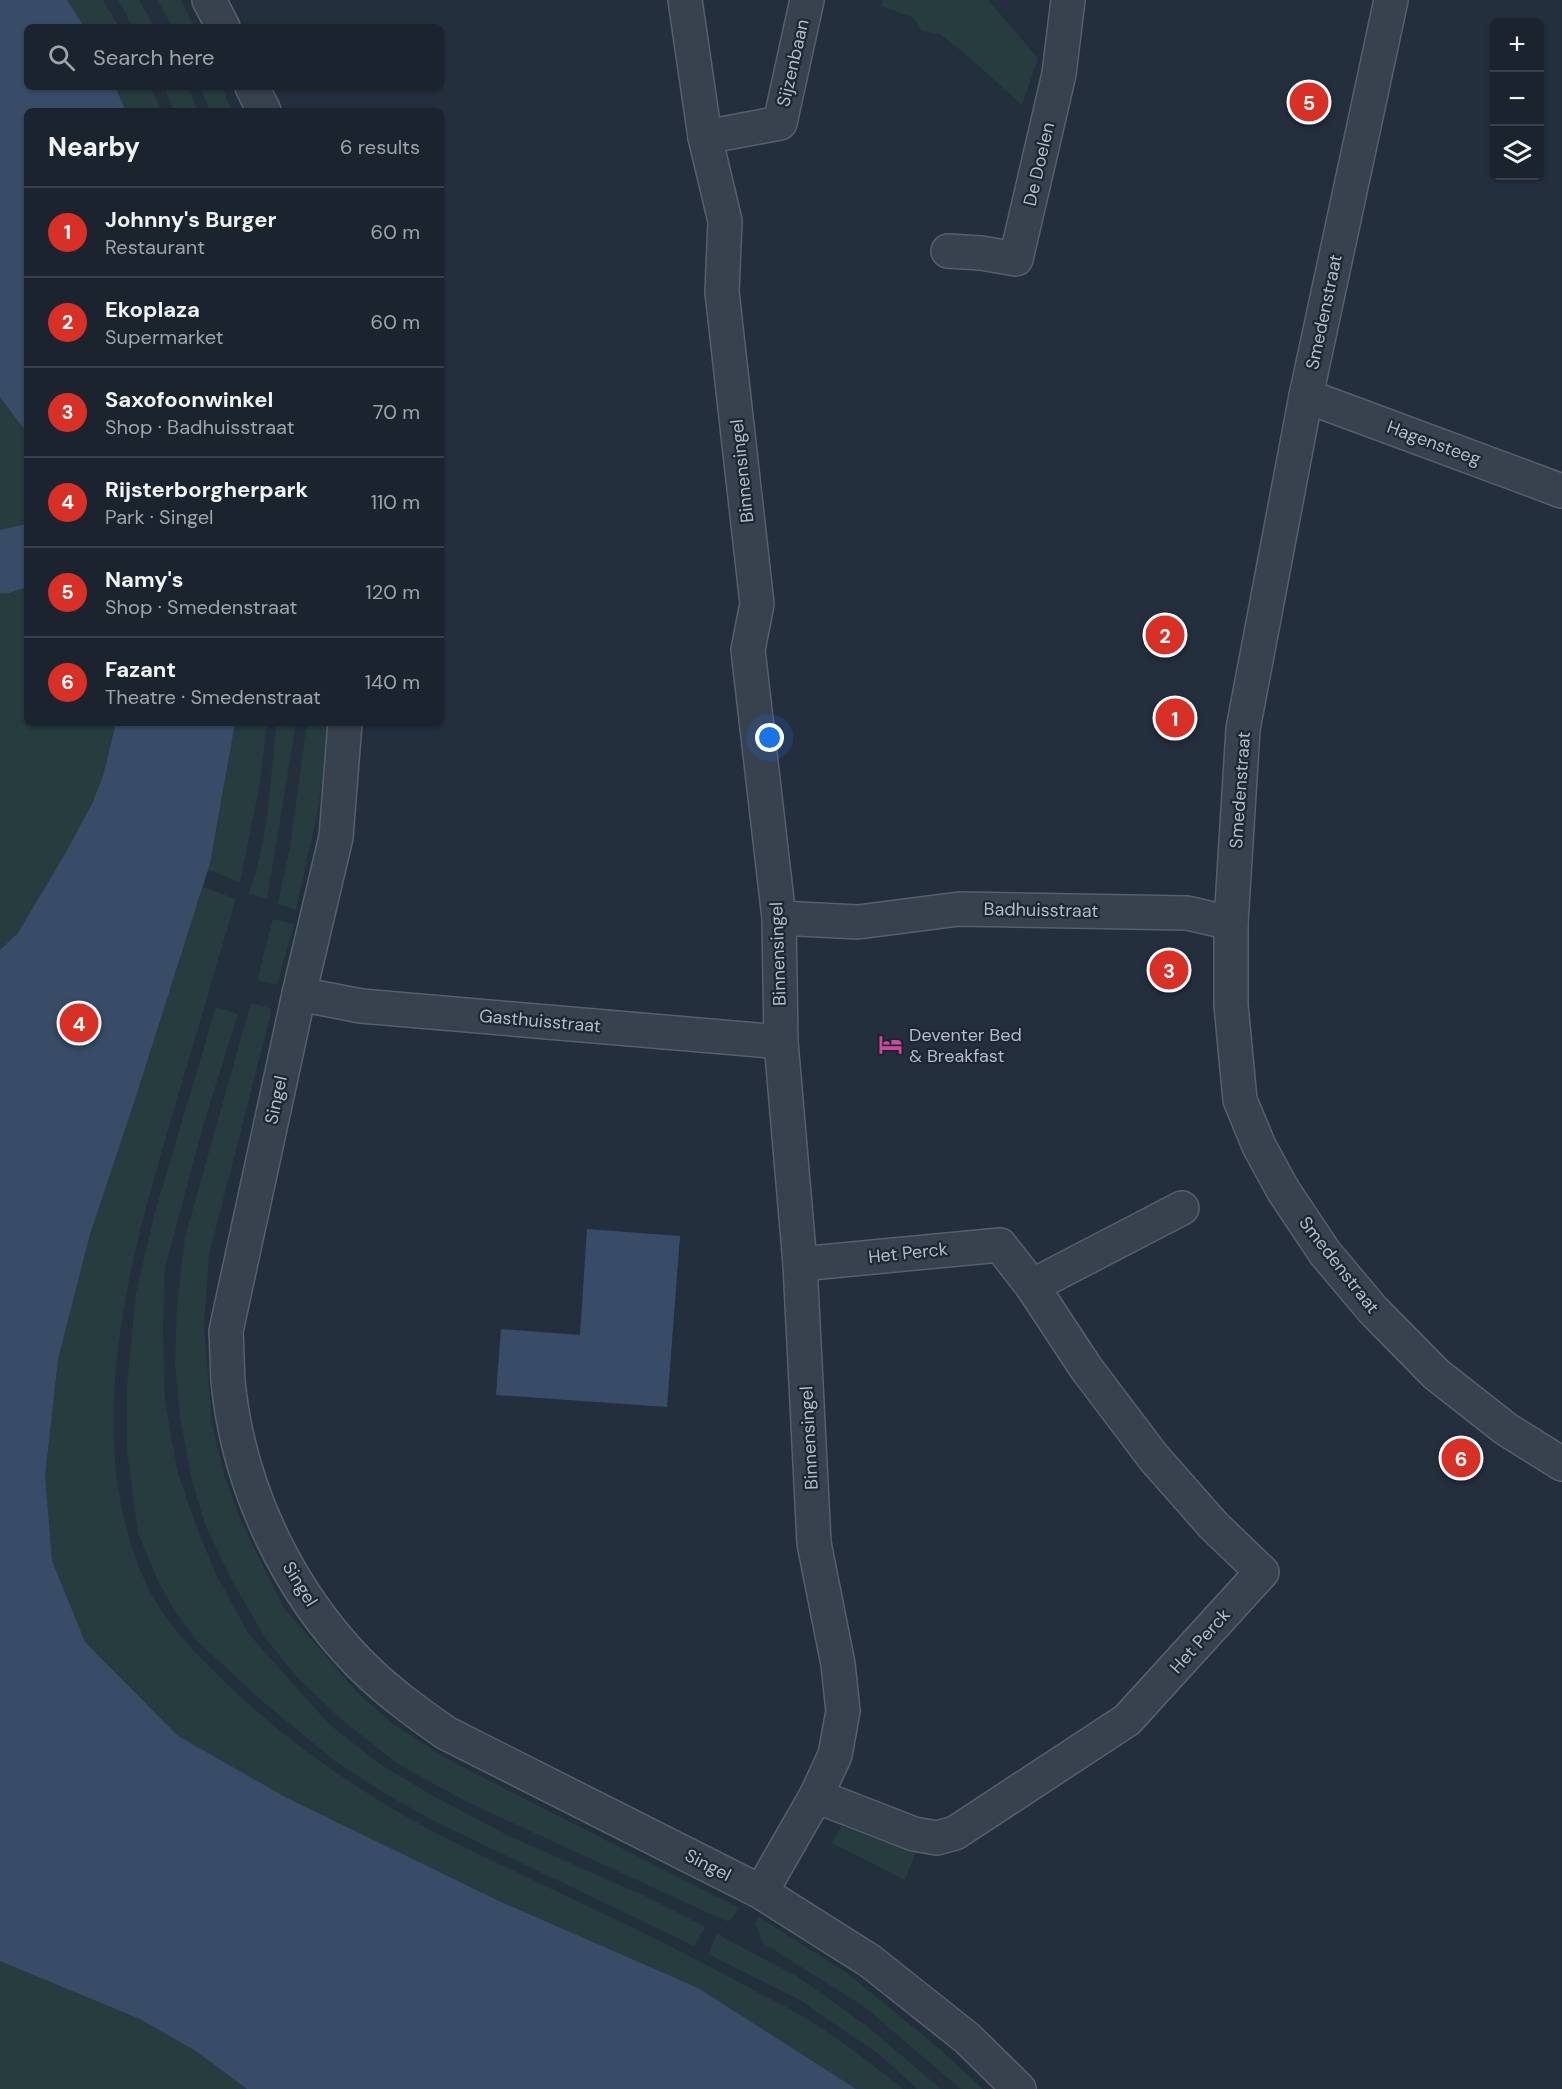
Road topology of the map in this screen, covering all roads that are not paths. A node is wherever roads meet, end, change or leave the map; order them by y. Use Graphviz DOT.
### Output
graph roads {
  1 [pos="209,0"];
  2 [pos="685,0"];
  3 [pos="807,0"];
  4 [pos="1068,0"];
  5 [pos="1391,0"];
  6 [pos="221,24"];
  7 [pos="254,90"];
  8 [pos="262,108"];
  9 [pos="705,137"];
  10 [pos="948,252"];
  11 [pos="1306,396"];
  12 [pos="1562,491"];
  13 [pos="345,726"];
  14 [pos="779,918"];
  15 [pos="1231,923"];
  16 [pos="299,994"];
  17 [pos="781,1042"];
  18 [pos="1182,1208"];
  19 [pos="800,1264"];
  20 [pos="1032,1286"];
  21 [pos="1562,1464"];
  22 [pos="816,1796"];
  23 [pos="761,1892"];
  24 [pos="1018,2089"];
  1 -- 6 [label="street"];
  2 -- 9 [label="street, Binnensingel"];
  3 -- 9 [label="street, Sijzenbaan"];
  4 -- 10 [label="street, De Doelen"];
  5 -- 11 [label="street, Smedenstraat"];
  7 -- 8 [label="street"];
  9 -- 14 [label="street, Binnensingel"];
  11 -- 12 [label="street, Hagensteeg"];
  11 -- 15 [label="street, Smedenstraat"];
  13 -- 16 [label="street, Singel"];
  14 -- 15 [label="street, Badhuisstraat"];
  14 -- 17 [label="street, Binnensingel"];
  15 -- 21 [label="street, Smedenstraat"];
  16 -- 17 [label="street, Gasthuisstraat"];
  16 -- 23 [label="street, Singel"];
  17 -- 19 [label="street, Binnensingel"];
  18 -- 20 [label="street"];
  19 -- 20 [label="street, Het Perck"];
  19 -- 22 [label="street, Binnensingel"];
  20 -- 22 [label="street, Het Perck"];
  22 -- 23 [label="street, Binnensingel"];
  23 -- 24 [label="street, Singel"];
}
